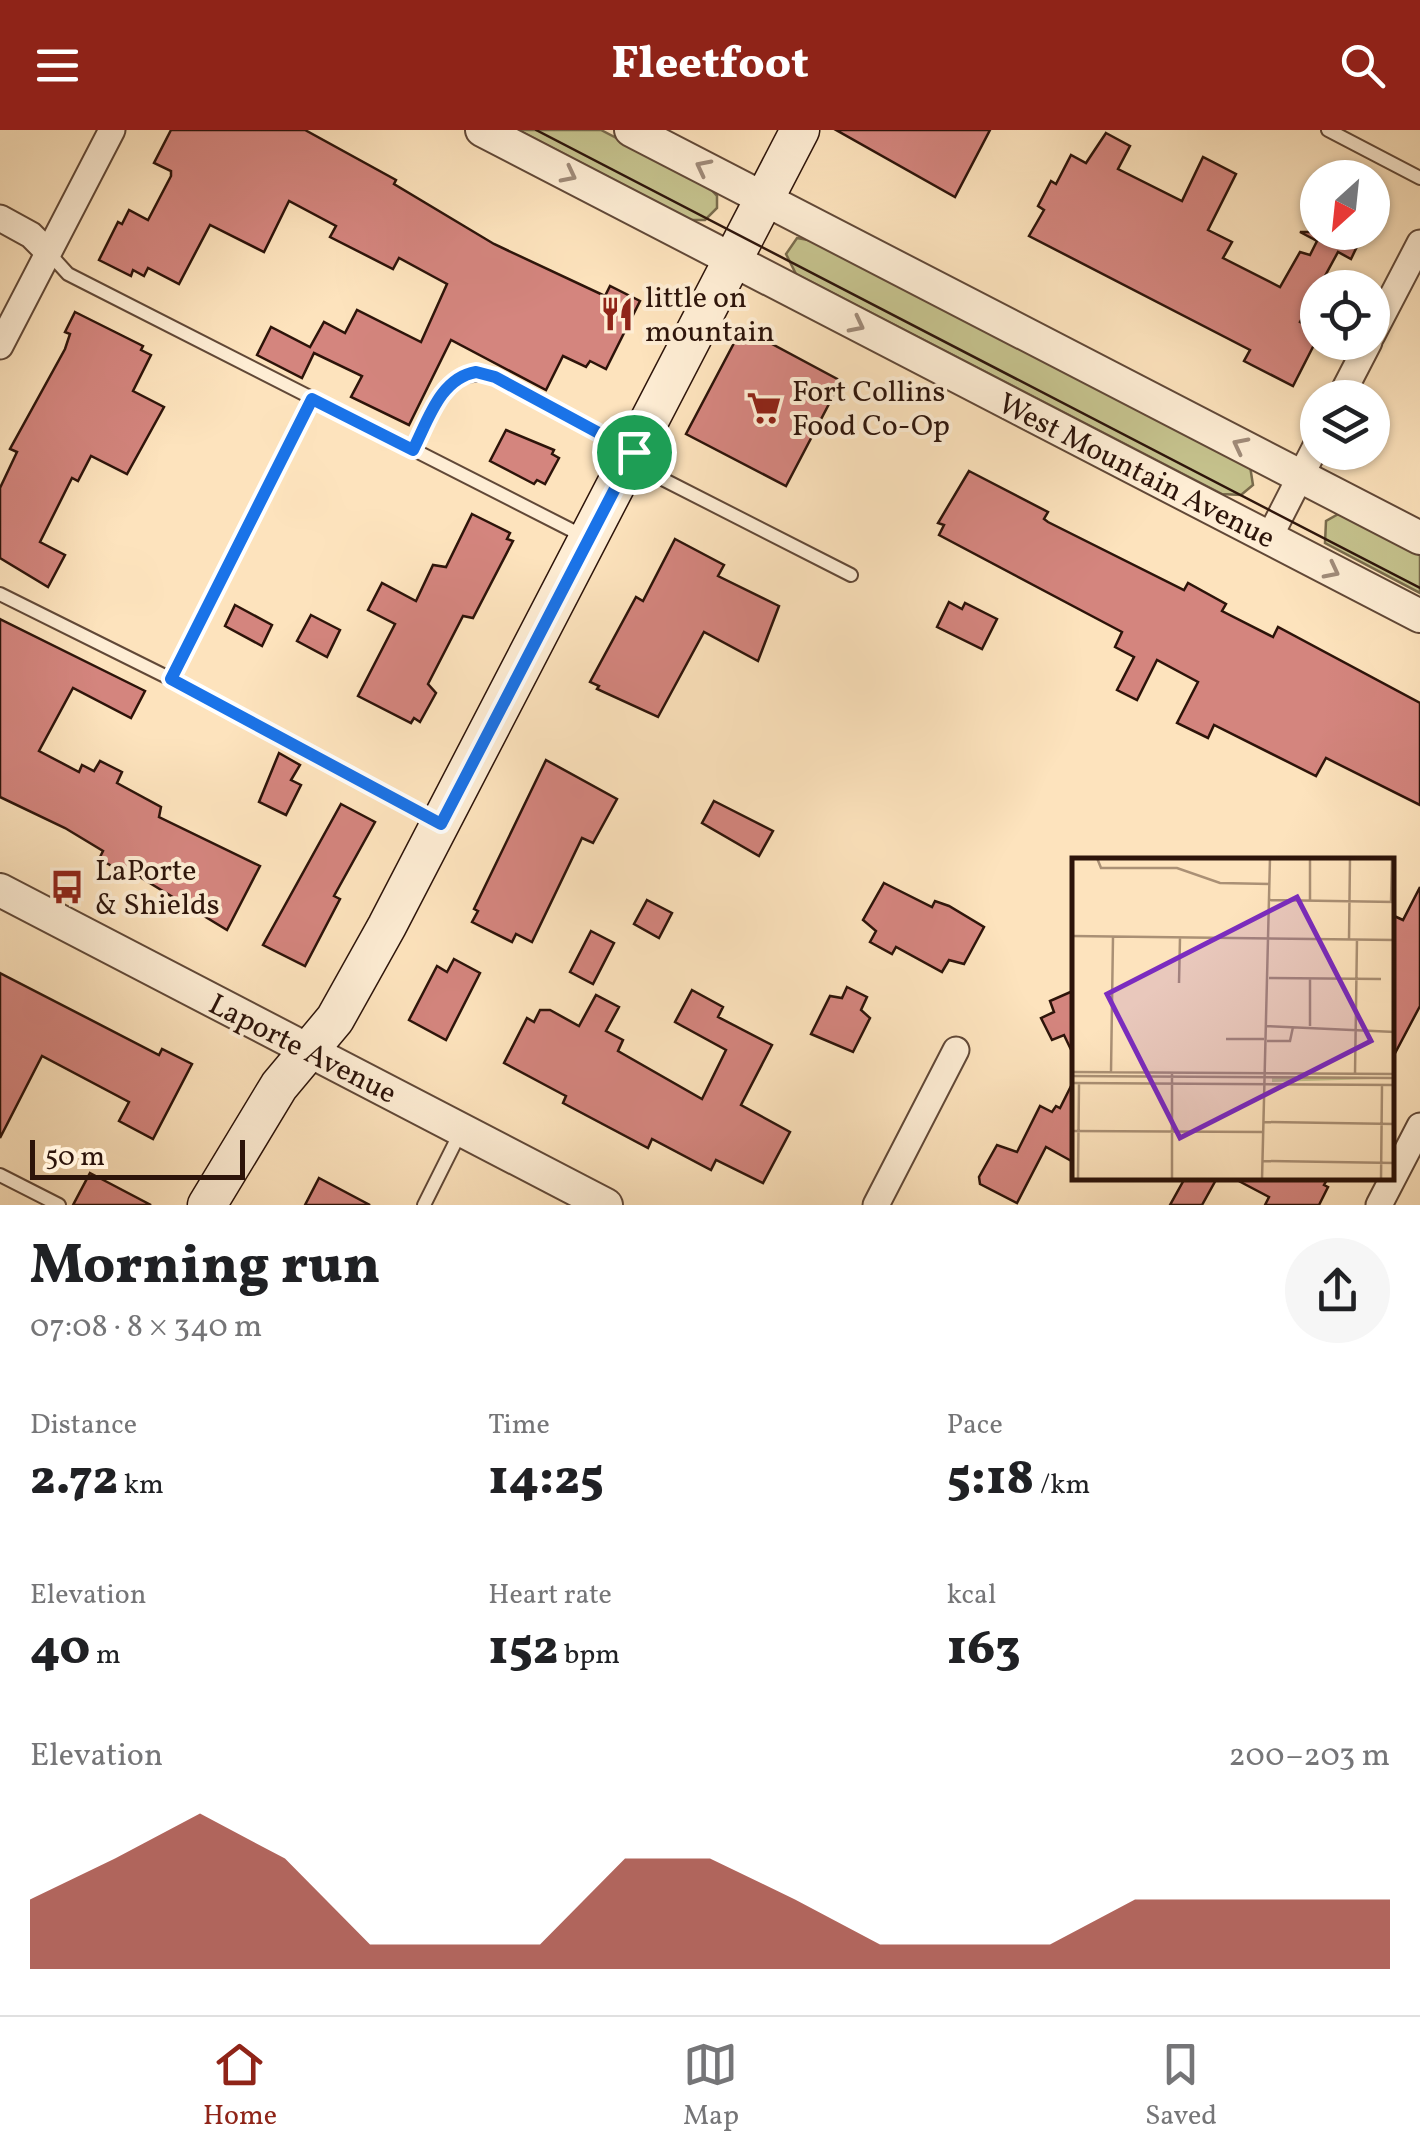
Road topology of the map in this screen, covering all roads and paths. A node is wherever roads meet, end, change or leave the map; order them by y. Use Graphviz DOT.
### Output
graph roads {
  1 [pos="112,130"];
  2 [pos="482,130"];
  3 [pos="631,130"];
  4 [pos="800,130"];
  5 [pos="1328,130"];
  6 [pos="1420,178"];
  7 [pos="764,199"];
  8 [pos="0,218"];
  9 [pos="1420,243"];
  10 [pos="48,252"];
  11 [pos="734,260"];
  12 [pos="1390,300"];
  13 [pos="0,346"];
  14 [pos="312,399"];
  15 [pos="413,450"];
  16 [pos="632,457"];
  17 [pos="1303,470"];
  18 [pos="1300,476"];
  19 [pos="1269,538"];
  20 [pos="1420,538"];
  21 [pos="589,540"];
  22 [pos="852,575"];
  23 [pos="0,594"];
  24 [pos="1420,616"];
  25 [pos="171,679"];
  26 [pos="441,824"];
  27 [pos="0,890"];
  28 [pos="956,1050"];
  29 [pos="308,1051"];
  30 [pos="1420,1126"];
  31 [pos="462,1130"];
  32 [pos="0,1175"];
  33 [pos="1395,1175"];
  34 [pos="1393,1180"];
  35 [pos="58,1205"];
  36 [pos="207,1205"];
  37 [pos="424,1205"];
  38 [pos="606,1205"];
  39 [pos="876,1205"];
  40 [pos="1380,1205"];
  1 -- 10 [label="street"];
  2 -- 11 [label="street, West Mountain Avenue, one-way"];
  7 -- 3 [label="street, one-way"];
  4 -- 7 [label="main road"];
  5 -- 6 [label="lane"];
  7 -- 11 [label="main road"];
  18 -- 7 [label="street, one-way"];
  8 -- 10 [label="street"];
  9 -- 12 [label="street"];
  10 -- 13 [label="street"];
  10 -- 14 [label="lane"];
  11 -- 16 [label="main road"];
  11 -- 19 [label="street, West Mountain Avenue, one-way"];
  14 -- 15 [label="lane"];
  14 -- 25 [label="lane"];
  15 -- 16 [label="lane"];
  15 -- 21 [label="lane"];
  16 -- 21 [label="main road"];
  16 -- 22 [label="lane"];
  17 -- 18 [label="street"];
  18 -- 19 [label="street"];
  18 -- 20 [label="street"];
  19 -- 24 [label="street, West Mountain Avenue, one-way"];
  21 -- 26 [label="main road"];
  23 -- 25 [label="lane"];
  25 -- 26 [label="lane"];
  26 -- 29 [label="main road"];
  27 -- 29 [label="street, Laporte Avenue"];
  28 -- 39 [label="street"];
  29 -- 31 [label="street, Laporte Avenue"];
  29 -- 36 [label="main road"];
  30 -- 33 [label="street"];
  31 -- 37 [label="lane"];
  31 -- 38 [label="street, Laporte Avenue"];
  32 -- 35 [label="lane"];
  34 -- 40 [label="street"];
}
